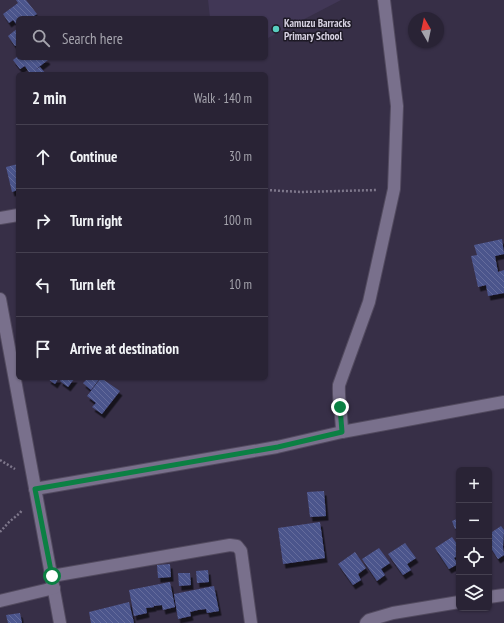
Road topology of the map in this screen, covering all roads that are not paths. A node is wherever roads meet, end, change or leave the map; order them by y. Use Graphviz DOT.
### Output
graph roads {
  1 [pos="384,0"];
  2 [pos="16,214"];
  3 [pos="0,218"];
  4 [pos="0,299"];
  5 [pos="504,402"];
  6 [pos="342,432"];
  7 [pos="35,489"];
  8 [pos="52,576"];
  9 [pos="54,588"];
  10 [pos="504,595"];
  11 [pos="492,597"];
  12 [pos="0,602"];
  13 [pos="456,602"];
  14 [pos="60,623"];
  15 [pos="251,623"];
  16 [pos="366,623"];
  1 -- 6 [label="street"];
  2 -- 3 [label="street"];
  4 -- 7 [label="street"];
  5 -- 6 [label="street"];
  6 -- 7 [label="street"];
  7 -- 8 [label="street"];
  8 -- 9 [label="street"];
  8 -- 15 [label="street"];
  9 -- 12 [label="street"];
  9 -- 14 [label="street"];
  10 -- 11 [label="street"];
  13 -- 16 [label="street"];
}
